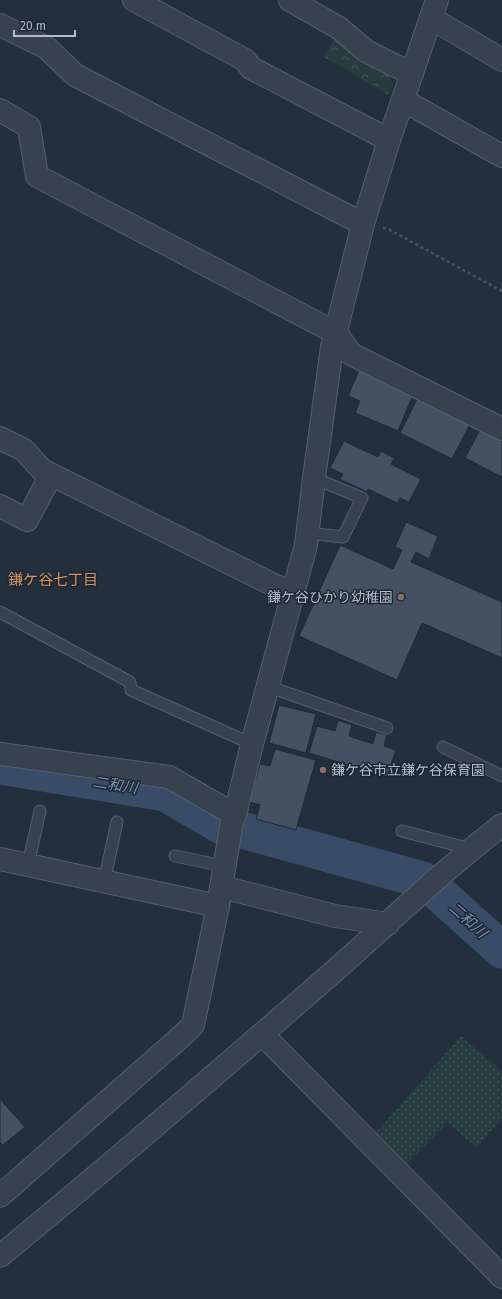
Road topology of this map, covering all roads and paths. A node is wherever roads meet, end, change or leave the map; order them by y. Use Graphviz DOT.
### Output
graph roads {
  1 [pos="134,0"];
  2 [pos="290,0"];
  3 [pos="434,9"];
  4 [pos="0,25"];
  5 [pos="502,60"];
  6 [pos="412,74"];
  7 [pos="403,100"];
  8 [pos="0,110"];
  9 [pos="389,140"];
  10 [pos="502,156"];
  11 [pos="363,224"];
  12 [pos="502,291"];
  13 [pos="336,333"];
  14 [pos="502,428"];
  15 [pos="0,438"];
  16 [pos="51,475"];
  17 [pos="314,478"];
  18 [pos="0,506"];
  19 [pos="307,532"];
  20 [pos="292,594"];
  21 [pos="0,612"];
  22 [pos="267,686"];
  23 [pos="387,728"];
  24 [pos="252,744"];
  25 [pos="443,747"];
  26 [pos="0,754"];
  27 [pos="502,776"];
  28 [pos="40,811"];
  29 [pos="117,822"];
  30 [pos="232,824"];
  31 [pos="502,825"];
  32 [pos="402,832"];
  33 [pos="471,849"];
  34 [pos="175,856"];
  35 [pos="0,859"];
  36 [pos="28,865"];
  37 [pos="224,866"];
  38 [pos="104,882"];
  39 [pos="220,897"];
  40 [pos="388,924"];
  41 [pos="262,1034"];
  42 [pos="0,1196"];
  43 [pos="0,1256"];
  44 [pos="502,1277"];
  1 -- 9 [label="street"];
  2 -- 6 [label="street"];
  3 -- 5 [label="street"];
  3 -- 6 [label="street"];
  4 -- 11 [label="street"];
  6 -- 7 [label="street"];
  7 -- 9 [label="street"];
  7 -- 10 [label="street"];
  8 -- 13 [label="street"];
  9 -- 11 [label="street"];
  11 -- 12 [label="path"];
  11 -- 13 [label="street"];
  13 -- 14 [label="street"];
  13 -- 17 [label="street"];
  15 -- 16 [label="street"];
  16 -- 18 [label="street"];
  16 -- 20 [label="street"];
  17 -- 19 [label="street"];
  17 -- 19 [label="lane"];
  19 -- 20 [label="street"];
  20 -- 22 [label="street"];
  21 -- 24 [label="lane"];
  22 -- 23 [label="lane"];
  22 -- 24 [label="street"];
  24 -- 30 [label="street"];
  25 -- 27 [label="lane"];
  26 -- 30 [label="street"];
  28 -- 36 [label="lane"];
  29 -- 38 [label="lane"];
  30 -- 37 [label="street"];
  31 -- 33 [label="street"];
  32 -- 33 [label="lane"];
  33 -- 40 [label="street"];
  34 -- 37 [label="lane"];
  35 -- 36 [label="street"];
  36 -- 38 [label="street"];
  37 -- 39 [label="street"];
  38 -- 39 [label="street"];
  39 -- 40 [label="street"];
  39 -- 42 [label="street"];
  40 -- 41 [label="street"];
  41 -- 43 [label="street"];
  41 -- 44 [label="street"];
}
